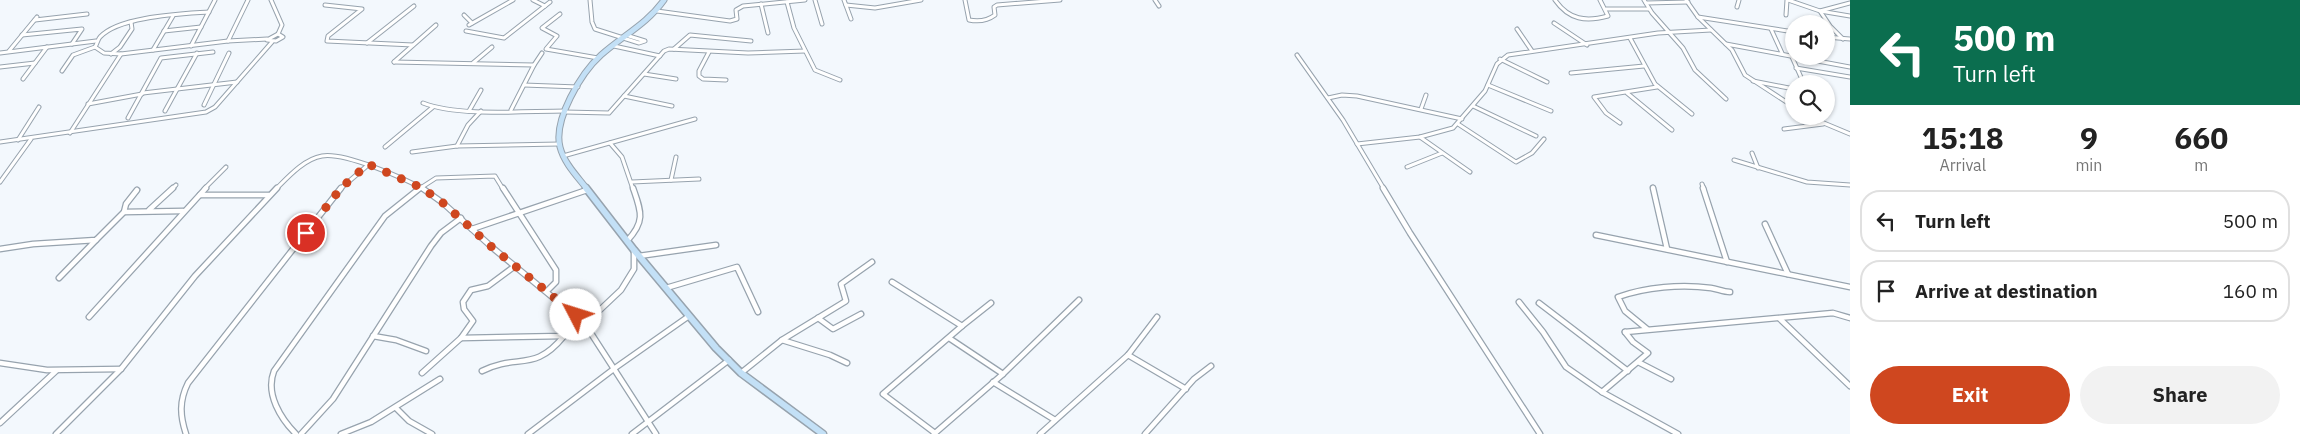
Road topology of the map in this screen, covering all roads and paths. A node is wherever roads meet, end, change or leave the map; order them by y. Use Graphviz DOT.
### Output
graph roads {
  1 [pos="215,0"];
  2 [pos="248,0"];
  3 [pos="271,0"];
  4 [pos="513,0"];
  5 [pos="533,0"];
  6 [pos="590,0"];
  7 [pos="664,0"];
  8 [pos="804,0"];
  9 [pos="815,0"];
  10 [pos="844,0"];
  11 [pos="921,0"];
  12 [pos="965,0"];
  13 [pos="1060,0"];
  14 [pos="1155,0"];
  15 [pos="1555,0"];
  16 [pos="1600,0"];
  17 [pos="1739,0"];
  18 [pos="1787,0"];
  19 [pos="1687,1"];
  20 [pos="550,2"];
  21 [pos="787,2"];
  22 [pos="1645,2"];
  23 [pos="761,4"];
  24 [pos="1850,4"];
  25 [pos="325,5"];
  26 [pos="846,5"];
  27 [pos="414,6"];
  28 [pos="545,6"];
  29 [pos="1159,6"];
  30 [pos="1737,7"];
  31 [pos="1606,9"];
  32 [pos="1649,9"];
  33 [pos="657,11"];
  34 [pos="1820,11"];
  35 [pos="209,12"];
  36 [pos="86,14"];
  37 [pos="560,14"];
  38 [pos="464,15"];
  39 [pos="1786,15"];
  40 [pos="173,16"];
  41 [pos="1850,16"];
  42 [pos="1698,17"];
  43 [pos="851,19"];
  44 [pos="131,22"];
  45 [pos="1554,23"];
  46 [pos="822,24"];
  47 [pos="436,25"];
  48 [pos="201,27"];
  49 [pos="1517,29"];
  50 [pos="1771,29"];
  51 [pos="1711,30"];
  52 [pos="164,31"];
  53 [pos="466,31"];
  54 [pos="1785,31"];
  55 [pos="1670,32"];
  56 [pos="768,33"];
  57 [pos="278,34"];
  58 [pos="22,35"];
  59 [pos="627,37"];
  60 [pos="1630,38"];
  61 [pos="1835,38"];
  62 [pos="267,39"];
  63 [pos="1844,39"];
  64 [pos="1850,39"];
  65 [pos="96,40"];
  66 [pos="228,41"];
  67 [pos="751,41"];
  68 [pos="272,42"];
  69 [pos="367,43"];
  70 [pos="72,44"];
  71 [pos="1587,44"];
  72 [pos="1726,44"];
  73 [pos="413,45"];
  74 [pos="191,46"];
  75 [pos="614,46"];
  76 [pos="47,47"];
  77 [pos="95,47"];
  78 [pos="492,47"];
  79 [pos="674,49"];
  80 [pos="153,50"];
  81 [pos="9,51"];
  82 [pos="805,51"];
  83 [pos="1532,51"];
  84 [pos="0,52"];
  85 [pos="213,52"];
  86 [pos="709,52"];
  87 [pos="229,53"];
  88 [pos="542,53"];
  89 [pos="1782,53"];
  90 [pos="111,54"];
  91 [pos="121,54"];
  92 [pos="197,54"];
  93 [pos="1785,54"];
  94 [pos="1297,55"];
  95 [pos="660,56"];
  96 [pos="598,58"];
  97 [pos="1500,59"];
  98 [pos="35,63"];
  99 [pos="472,63"];
  100 [pos="534,65"];
  101 [pos="1795,65"];
  102 [pos="1835,65"];
  103 [pos="1644,66"];
  104 [pos="0,67"];
  105 [pos="1796,68"];
  106 [pos="1850,68"];
  107 [pos="62,71"];
  108 [pos="1571,73"];
  109 [pos="644,74"];
  110 [pos="1800,75"];
  111 [pos="1850,77"];
  112 [pos="23,79"];
  113 [pos="676,79"];
  114 [pos="726,80"];
  115 [pos="840,80"];
  116 [pos="1751,81"];
  117 [pos="237,82"];
  118 [pos="1547,82"];
  119 [pos="214,84"];
  120 [pos="524,85"];
  121 [pos="1488,86"];
  122 [pos="578,87"];
  123 [pos="1657,87"];
  124 [pos="1785,87"];
  125 [pos="178,88"];
  126 [pos="481,90"];
  127 [pos="142,94"];
  128 [pos="1626,94"];
  129 [pos="1426,95"];
  130 [pos="624,96"];
  131 [pos="1328,98"];
  132 [pos="1726,99"];
  133 [pos="1785,102"];
  134 [pos="423,103"];
  135 [pos="88,104"];
  136 [pos="204,105"];
  137 [pos="672,106"];
  138 [pos="1472,106"];
  139 [pos="39,107"];
  140 [pos="433,107"];
  141 [pos="1421,109"];
  142 [pos="511,110"];
  143 [pos="165,111"];
  144 [pos="469,111"];
  145 [pos="481,111"];
  146 [pos="1550,111"];
  147 [pos="565,112"];
  148 [pos="1692,114"];
  149 [pos="128,118"];
  150 [pos="695,119"];
  151 [pos="1462,119"];
  152 [pos="1620,123"];
  153 [pos="1458,124"];
  154 [pos="1815,125"];
  155 [pos="1826,125"];
  156 [pos="1784,129"];
  157 [pos="1672,130"];
  158 [pos="70,133"];
  159 [pos="1850,134"];
  160 [pos="1536,136"];
  161 [pos="1420,137"];
  162 [pos="31,138"];
  163 [pos="1544,139"];
  164 [pos="18,140"];
  165 [pos="0,142"];
  166 [pos="610,143"];
  167 [pos="559,144"];
  168 [pos="1357,144"];
  169 [pos="457,146"];
  170 [pos="385,147"];
  171 [pos="412,152"];
  172 [pos="1442,153"];
  173 [pos="1752,153"];
  174 [pos="563,156"];
  175 [pos="676,157"];
  176 [pos="1734,160"];
  177 [pos="368,164"];
  178 [pos="1407,167"];
  179 [pos="226,168"];
  180 [pos="1758,168"];
  181 [pos="1470,172"];
  182 [pos="698,179"];
  183 [pos="671,180"];
  184 [pos="0,182"];
  185 [pos="632,182"];
  186 [pos="1702,184"];
  187 [pos="176,185"];
  188 [pos="1849,187"];
  189 [pos="422,188"];
  190 [pos="1653,188"];
  191 [pos="137,190"];
  192 [pos="587,190"];
  193 [pos="200,195"];
  194 [pos="269,195"];
  195 [pos="148,210"];
  196 [pos="183,210"];
  197 [pos="124,212"];
  198 [pos="518,213"];
  199 [pos="460,218"];
  200 [pos="1765,224"];
  201 [pos="472,229"];
  202 [pos="1596,235"];
  203 [pos="96,240"];
  204 [pos="627,241"];
  205 [pos="716,245"];
  206 [pos="0,249"];
  207 [pos="1666,249"];
  208 [pos="634,250"];
  209 [pos="639,256"];
  210 [pos="872,262"];
  211 [pos="1727,262"];
  212 [pos="645,264"];
  213 [pos="515,266"];
  214 [pos="634,269"];
  215 [pos="1788,274"];
  216 [pos="60,278"];
  217 [pos="892,282"];
  218 [pos="1850,287"];
  219 [pos="666,288"];
  220 [pos="547,291"];
  221 [pos="1730,292"];
  222 [pos="1079,300"];
  223 [pos="991,302"];
  224 [pos="1519,302"];
  225 [pos="1540,303"];
  226 [pos="758,312"];
  227 [pos="861,314"];
  228 [pos="689,316"];
  229 [pos="89,317"];
  230 [pos="818,318"];
  231 [pos="1157,318"];
  232 [pos="1850,318"];
  233 [pos="1780,319"];
  234 [pos="585,324"];
  235 [pos="962,326"];
  236 [pos="1647,329"];
  237 [pos="372,336"];
  238 [pos="564,336"];
  239 [pos="460,338"];
  240 [pos="949,338"];
  241 [pos="782,340"];
  242 [pos="426,351"];
  243 [pos="1128,355"];
  244 [pos="729,360"];
  245 [pos="0,362"];
  246 [pos="1638,362"];
  247 [pos="847,363"];
  248 [pos="1211,366"];
  249 [pos="614,368"];
  250 [pos="121,369"];
  251 [pos="56,370"];
  252 [pos="482,371"];
  253 [pos="1628,371"];
  254 [pos="422,372"];
  255 [pos="741,373"];
  256 [pos="1003,374"];
  257 [pos="440,378"];
  258 [pos="1671,379"];
  259 [pos="993,382"];
  260 [pos="1850,386"];
  261 [pos="1186,389"];
  262 [pos="1602,392"];
  263 [pos="396,408"];
  264 [pos="1055,420"];
  265 [pos="648,421"];
  266 [pos="0,423"];
  267 [pos="934,433"];
  268 [pos="56,434"];
  269 [pos="186,434"];
  270 [pos="296,434"];
  271 [pos="301,434"];
  272 [pos="341,434"];
  273 [pos="432,434"];
  274 [pos="528,434"];
  275 [pos="632,434"];
  276 [pos="656,434"];
  277 [pos="823,434"];
  278 [pos="1040,434"];
  279 [pos="1145,434"];
  280 [pos="1540,434"];
  281 [pos="1678,434"];
  1 -- 35 [label="street"];
  2 -- 66 [label="street"];
  3 -- 57 [label="street"];
  4 -- 38 [label="street"];
  5 -- 28 [label="street"];
  6 -- 59 [label="street"];
  7 -- 33 [label="street"];
  8 -- 21 [label="street"];
  9 -- 46 [label="street"];
  10 -- 26 [label="street"];
  11 -- 26 [label="street"];
  12 -- 13 [label="street"];
  14 -- 29 [label="street"];
  15 -- 31 [label="street"];
  16 -- 31 [label="street"];
  17 -- 30 [label="street"];
  18 -- 34 [label="street"];
  18 -- 39 [label="street"];
  19 -- 22 [label="street"];
  19 -- 42 [label="street"];
  20 -- 28 [label="street"];
  21 -- 23 [label="street"];
  21 -- 82 [label="street"];
  22 -- 32 [label="street"];
  23 -- 33 [label="street"];
  23 -- 56 [label="street"];
  24 -- 34 [label="street"];
  25 -- 69 [label="street"];
  26 -- 43 [label="street"];
  27 -- 69 [label="street"];
  28 -- 53 [label="street"];
  31 -- 32 [label="street"];
  32 -- 55 [label="street"];
  33 -- 59 [label="street"];
  34 -- 41 [label="street"];
  34 -- 63 [label="street"];
  35 -- 40 [label="street"];
  35 -- 48 [label="street"];
  36 -- 58 [label="street"];
  37 -- 96 [label="street"];
  40 -- 44 [label="street"];
  40 -- 52 [label="street"];
  42 -- 50 [label="street"];
  42 -- 51 [label="street"];
  44 -- 65 [label="street"];
  44 -- 90 [label="street"];
  45 -- 71 [label="street"];
  47 -- 73 [label="street"];
  48 -- 52 [label="street"];
  48 -- 74 [label="street"];
  49 -- 83 [label="street"];
  50 -- 54 [label="street"];
  50 -- 89 [label="street"];
  51 -- 55 [label="street"];
  51 -- 72 [label="street"];
  52 -- 80 [label="street"];
  55 -- 60 [label="street"];
  55 -- 132 [label="street"];
  57 -- 62 [label="street"];
  57 -- 68 [label="street"];
  58 -- 70 [label="street"];
  58 -- 81 [label="street"];
  59 -- 59 [label="street"];
  59 -- 75 [label="street"];
  60 -- 71 [label="street"];
  60 -- 103 [label="street"];
  61 -- 63 [label="street"];
  62 -- 66 [label="street"];
  62 -- 68 [label="street"];
  63 -- 64 [label="street"];
  65 -- 70 [label="street"];
  65 -- 77 [label="street"];
  66 -- 74 [label="street"];
  67 -- 79 [label="street"];
  68 -- 117 [label="street"];
  69 -- 73 [label="street"];
  70 -- 76 [label="street"];
  71 -- 83 [label="street"];
  72 -- 89 [label="street"];
  72 -- 116 [label="street"];
  73 -- 99 [label="street"];
  74 -- 80 [label="street"];
  75 -- 95 [label="street"];
  75 -- 96 [label="street"];
  76 -- 81 [label="street"];
  76 -- 98 [label="street"];
  77 -- 90 [label="street"];
  77 -- 107 [label="street"];
  78 -- 99 [label="street"];
  79 -- 86 [label="street"];
  79 -- 95 [label="street"];
  80 -- 91 [label="street"];
  81 -- 84 [label="street"];
  82 -- 86 [label="street"];
  82 -- 115 [label="street"];
  83 -- 97 [label="street"];
  85 -- 92 [label="street"];
  86 -- 114 [label="street"];
  87 -- 119 [label="street"];
  88 -- 100 [label="street"];
  89 -- 93 [label="street"];
  90 -- 91 [label="street"];
  91 -- 135 [label="street"];
  92 -- 125 [label="street"];
  92 -- 127 [label="street"];
  94 -- 131 [label="street"];
  95 -- 109 [label="street"];
  96 -- 122 [label="street"];
  97 -- 118 [label="street"];
  97 -- 121 [label="street"];
  98 -- 104 [label="street"];
  98 -- 112 [label="street"];
  99 -- 100 [label="street"];
  100 -- 120 [label="street"];
  101 -- 105 [label="street"];
  102 -- 106 [label="street"];
  103 -- 108 [label="street"];
  103 -- 123 [label="street"];
  105 -- 110 [label="street"];
  105 -- 111 [label="street"];
  109 -- 113 [label="street"];
  109 -- 130 [label="street"];
  116 -- 124 [label="street"];
  116 -- 133 [label="street"];
  117 -- 119 [label="street"];
  117 -- 158 [label="street"];
  119 -- 125 [label="street"];
  119 -- 136 [label="street"];
  120 -- 122 [label="street"];
  120 -- 142 [label="street"];
  121 -- 138 [label="street"];
  121 -- 146 [label="street"];
  122 -- 147 [label="street"];
  123 -- 128 [label="street"];
  123 -- 148 [label="street"];
  125 -- 127 [label="street"];
  125 -- 143 [label="street"];
  126 -- 144 [label="street"];
  127 -- 135 [label="street"];
  127 -- 149 [label="street"];
  128 -- 152 [label="street"];
  128 -- 157 [label="street"];
  129 -- 141 [label="street"];
  130 -- 137 [label="street"];
  130 -- 147 [label="street"];
  131 -- 141 [label="street"];
  131 -- 168 [label="street"];
  134 -- 140 [label="street"];
  135 -- 158 [label="street"];
  138 -- 151 [label="street"];
  138 -- 160 [label="street"];
  139 -- 164 [label="street"];
  140 -- 144 [label="street"];
  140 -- 170 [label="street"];
  141 -- 151 [label="street"];
  142 -- 145 [label="street"];
  142 -- 147 [label="street"];
  144 -- 145 [label="street"];
  145 -- 169 [label="street"];
  147 -- 167 [label="street"];
  150 -- 166 [label="street"];
  151 -- 153 [label="street"];
  153 -- 161 [label="street"];
  153 -- 163 [label="street"];
  154 -- 156 [label="street"];
  155 -- 159 [label="street"];
  158 -- 162 [label="street"];
  161 -- 168 [label="street"];
  161 -- 172 [label="street"];
  162 -- 164 [label="street"];
  162 -- 184 [label="street"];
  164 -- 165 [label="street"];
  166 -- 174 [label="street"];
  166 -- 185 [label="street"];
  167 -- 169 [label="street"];
  167 -- 174 [label="street"];
  168 -- 280 [label="street"];
  169 -- 171 [label="street"];
  172 -- 178 [label="street"];
  172 -- 181 [label="street"];
  173 -- 180 [label="street"];
  174 -- 192 [label="street"];
  175 -- 183 [label="street"];
  176 -- 180 [label="street"];
  177 -- 189 [label="street"];
  177 -- 194 [label="street"];
  177 -- 269 [label="street"];
  179 -- 193 [label="street"];
  180 -- 188 [label="street"];
  182 -- 183 [label="street"];
  183 -- 185 [label="street"];
  185 -- 204 [label="street"];
  186 -- 211 [label="street"];
  187 -- 195 [label="street"];
  189 -- 198 [label="street"];
  189 -- 199 [label="street"];
  189 -- 270 [label="street"];
  190 -- 207 [label="street"];
  191 -- 197 [label="street"];
  192 -- 198 [label="street"];
  192 -- 204 [label="street"];
  193 -- 194 [label="street"];
  193 -- 196 [label="street"];
  194 -- 250 [label="street"];
  195 -- 196 [label="street"];
  195 -- 197 [label="street"];
  196 -- 229 [label="street"];
  197 -- 203 [label="street"];
  198 -- 201 [label="street"];
  198 -- 220 [label="street"];
  199 -- 201 [label="street"];
  199 -- 237 [label="street"];
  200 -- 215 [label="street"];
  201 -- 213 [label="street"];
  202 -- 207 [label="street"];
  203 -- 206 [label="street"];
  203 -- 216 [label="street"];
  204 -- 208 [label="street"];
  205 -- 209 [label="street"];
  207 -- 211 [label="street"];
  208 -- 209 [label="street"];
  208 -- 214 [label="street"];
  209 -- 212 [label="street"];
  210 -- 230 [label="street"];
  211 -- 215 [label="street"];
  212 -- 214 [label="street"];
  212 -- 219 [label="street"];
  213 -- 220 [label="street"];
  213 -- 239 [label="street"];
  214 -- 234 [label="street"];
  215 -- 218 [label="street"];
  217 -- 235 [label="street"];
  219 -- 226 [label="street"];
  219 -- 228 [label="street"];
  220 -- 234 [label="street"];
  221 -- 236 [label="street"];
  222 -- 256 [label="street"];
  223 -- 235 [label="street"];
  224 -- 262 [label="street"];
  225 -- 253 [label="street"];
  227 -- 230 [label="street"];
  228 -- 244 [label="street"];
  228 -- 249 [label="street"];
  230 -- 241 [label="street"];
  231 -- 243 [label="street"];
  232 -- 233 [label="street"];
  233 -- 236 [label="street"];
  233 -- 260 [label="street"];
  234 -- 238 [label="street"];
  234 -- 249 [label="street"];
  235 -- 240 [label="street"];
  236 -- 246 [label="street"];
  237 -- 242 [label="street"];
  237 -- 271 [label="street"];
  238 -- 239 [label="street"];
  238 -- 252 [label="street"];
  239 -- 254 [label="street"];
  240 -- 256 [label="street"];
  240 -- 267 [label="street"];
  241 -- 247 [label="street"];
  241 -- 255 [label="street"];
  243 -- 261 [label="street"];
  243 -- 264 [label="street"];
  244 -- 255 [label="street"];
  244 -- 265 [label="street"];
  245 -- 251 [label="street"];
  246 -- 253 [label="street"];
  246 -- 258 [label="street"];
  248 -- 261 [label="street"];
  249 -- 265 [label="street"];
  249 -- 274 [label="street"];
  250 -- 251 [label="street"];
  250 -- 268 [label="street"];
  251 -- 266 [label="street"];
  253 -- 262 [label="street"];
  255 -- 277 [label="street"];
  256 -- 259 [label="street"];
  257 -- 263 [label="street"];
  259 -- 264 [label="street"];
  259 -- 267 [label="street"];
  261 -- 279 [label="street"];
  262 -- 281 [label="street"];
  263 -- 272 [label="street"];
  263 -- 273 [label="street"];
  264 -- 278 [label="street"];
  265 -- 275 [label="street"];
  265 -- 276 [label="street"];
}
